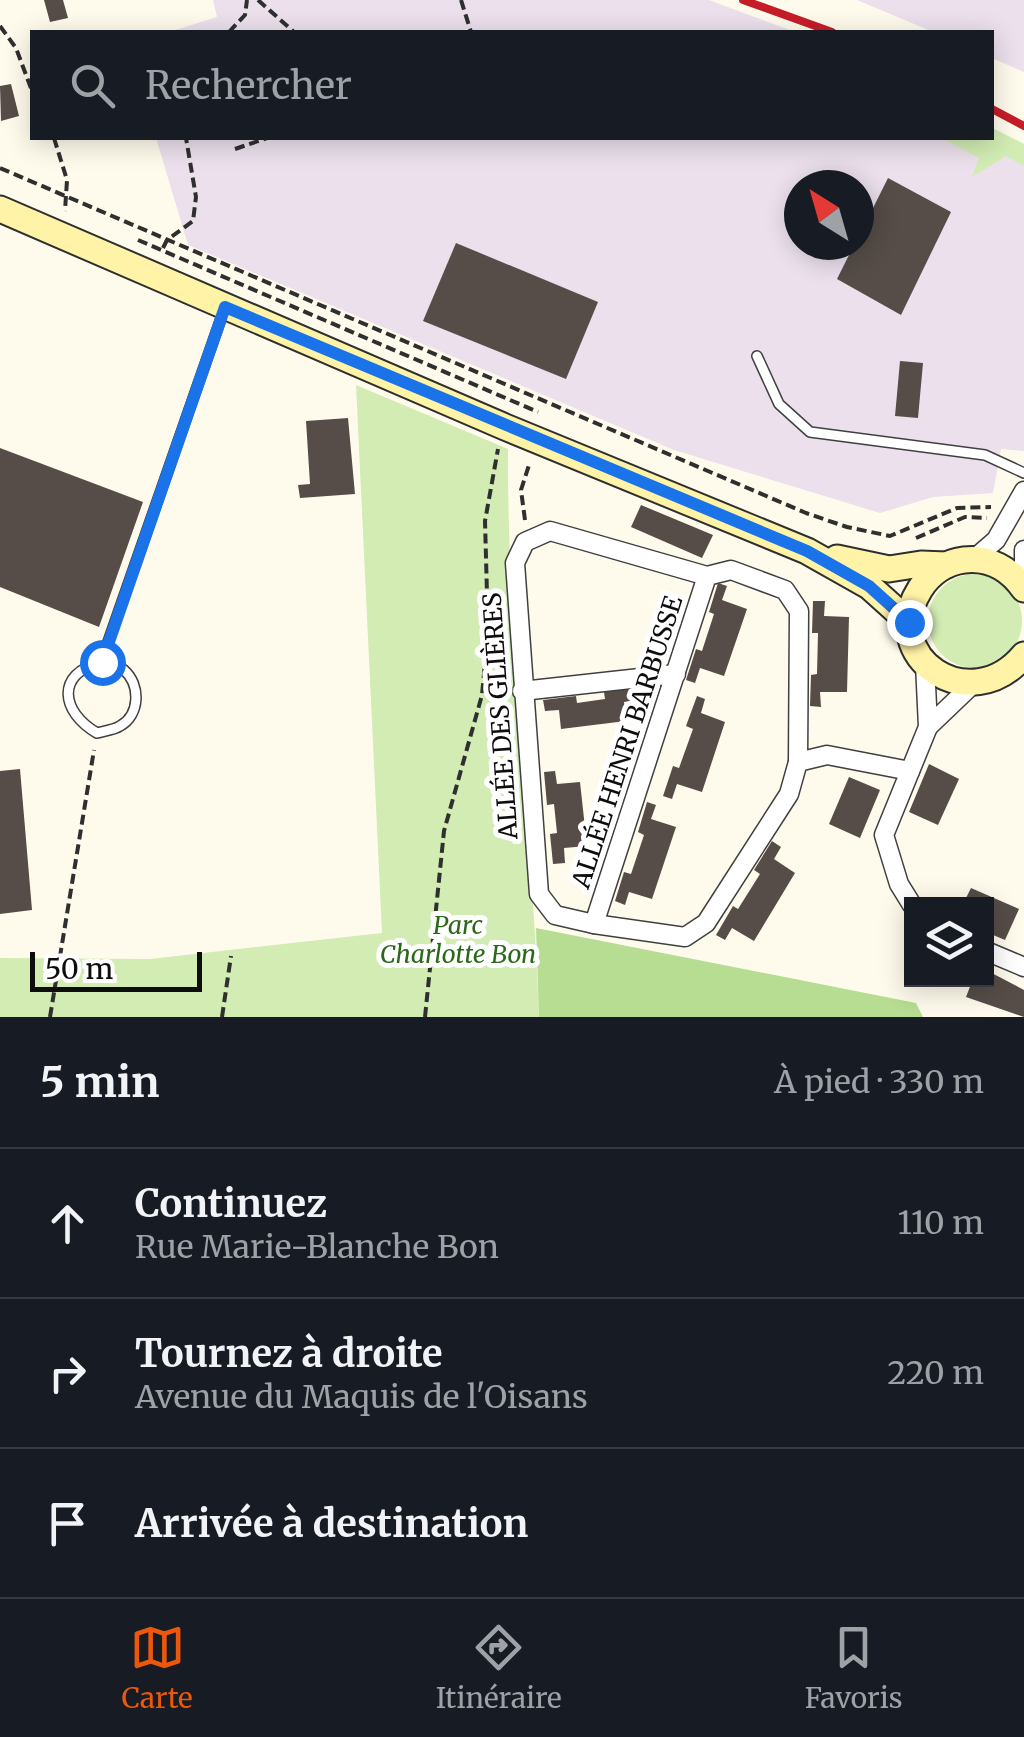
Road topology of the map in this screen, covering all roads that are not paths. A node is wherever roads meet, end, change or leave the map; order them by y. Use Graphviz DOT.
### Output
graph roads {
  1 [pos="0,209"];
  2 [pos="222,316"];
  3 [pos="757,356"];
  4 [pos="1024,473"];
  5 [pos="1024,491"];
  6 [pos="1024,550"];
  7 [pos="807,551"];
  8 [pos="974,559"];
  9 [pos="946,565"];
  10 [pos="1024,566"];
  11 [pos="707,576"];
  12 [pos="1024,589"];
  13 [pos="909,622"];
  14 [pos="102,662"];
  15 [pos="926,664"];
  16 [pos="1019,668"];
  17 [pos="676,674"];
  18 [pos="973,684"];
  19 [pos="522,691"];
  20 [pos="928,727"];
  21 [pos="798,762"];
  22 [pos="910,772"];
  23 [pos="906,897"];
  24 [pos="594,924"];
  25 [pos="994,954"];
  26 [pos="1024,967"];
  1 -- 2 [label="street"];
  2 -- 7 [label="street"];
  2 -- 14 [label="lane"];
  3 -- 4 [label="lane"];
  5 -- 8 [label="street"];
  6 -- 10 [label="street"];
  7 -- 9 [label="street"];
  7 -- 13 [label="street"];
  8 -- 9 [label="street"];
  8 -- 12 [label="street"];
  9 -- 13 [label="street"];
  11 -- 17 [label="street, ALLÉE HENRI BARBUSSE"];
  11 -- 19 [label="street, ALLÉE DES GLIÈRES"];
  11 -- 21 [label="street"];
  13 -- 15 [label="street"];
  14 -- 14 [label="lane"];
  15 -- 18 [label="street"];
  15 -- 20 [label="street"];
  16 -- 18 [label="street"];
  17 -- 19 [label="street"];
  17 -- 24 [label="street, ALLÉE HENRI BARBUSSE"];
  18 -- 20 [label="street"];
  19 -- 24 [label="street, ALLÉE DES GLIÈRES"];
  20 -- 22 [label="street"];
  21 -- 22 [label="street"];
  21 -- 24 [label="street, ALLÉE DES GLIÈRES"];
  22 -- 23 [label="street"];
  25 -- 26 [label="street"];
}
